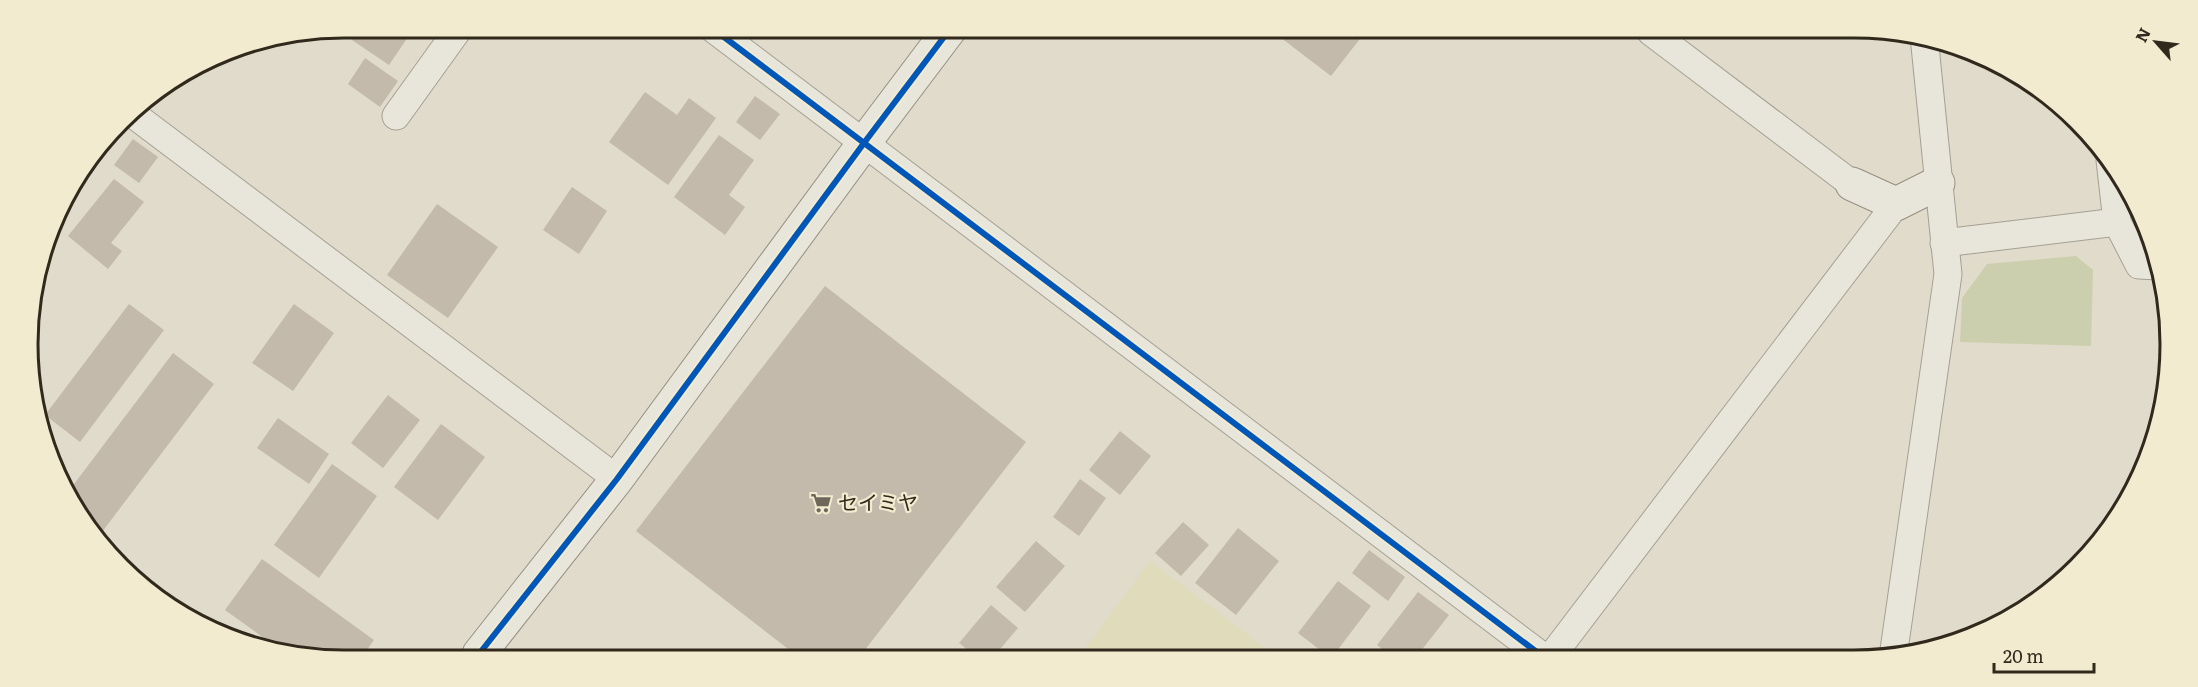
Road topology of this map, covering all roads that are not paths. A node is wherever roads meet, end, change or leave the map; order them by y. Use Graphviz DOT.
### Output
graph roads {
  1 [pos="452,38"];
  2 [pos="725,38"];
  3 [pos="944,38"];
  4 [pos="1659,38"];
  5 [pos="1925,46"];
  6 [pos="396,116"];
  7 [pos="137,117"];
  8 [pos="864,143"];
  9 [pos="2112,178"];
  10 [pos="1938,183"];
  11 [pos="1852,184"];
  12 [pos="1896,204"];
  13 [pos="2117,222"];
  14 [pos="1944,243"];
  15 [pos="2150,266"];
  16 [pos="617,479"];
  17 [pos="1894,647"];
  18 [pos="482,650"];
  19 [pos="1533,650"];
  20 [pos="1556,650"];
  1 -- 6 [label="street"];
  2 -- 8 [label="street"];
  3 -- 8 [label="street"];
  4 -- 11 [label="street"];
  5 -- 10 [label="street"];
  7 -- 16 [label="street"];
  8 -- 16 [label="street"];
  8 -- 19 [label="street"];
  9 -- 13 [label="street"];
  10 -- 12 [label="street"];
  10 -- 14 [label="street"];
  11 -- 12 [label="street"];
  12 -- 20 [label="street"];
  13 -- 14 [label="street"];
  13 -- 15 [label="street"];
  14 -- 17 [label="street"];
  16 -- 18 [label="street"];
}
